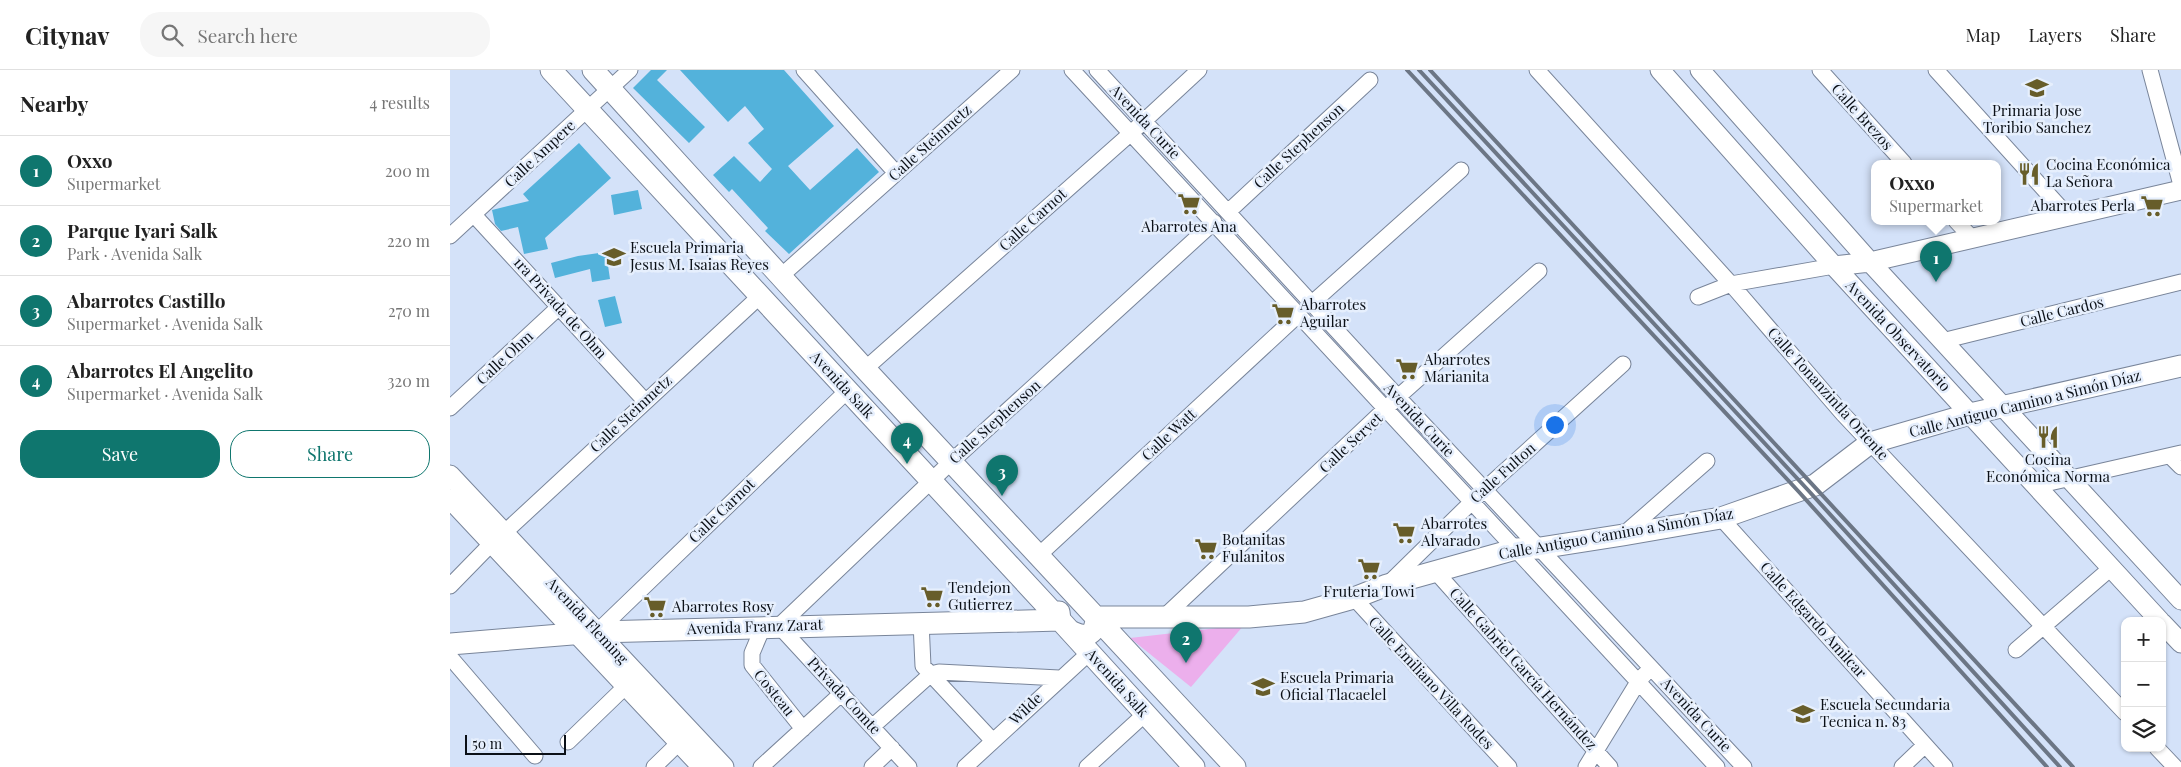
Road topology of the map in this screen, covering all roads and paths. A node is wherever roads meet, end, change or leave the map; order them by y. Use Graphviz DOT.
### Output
graph roads {
  1 [pos="551,70"];
  2 [pos="593,70"];
  3 [pos="630,70"];
  4 [pos="1012,70"];
  5 [pos="1072,70"];
  6 [pos="1097,70"];
  7 [pos="1199,70"];
  8 [pos="1660,70"];
  9 [pos="1700,70"];
  10 [pos="1820,70"];
  11 [pos="1936,70"];
  12 [pos="2150,70"];
  13 [pos="1544,72"];
  14 [pos="814,73"];
  15 [pos="1370,80"];
  16 [pos="610,89"];
  17 [pos="588,110"];
  18 [pos="1143,120"];
  19 [pos="1130,134"];
  20 [pos="1901,160"];
  21 [pos="1461,170"];
  22 [pos="896,173"];
  23 [pos="2181,185"];
  24 [pos="2181,190"];
  25 [pos="1228,212"];
  26 [pos="474,215"];
  27 [pos="2068,216"];
  28 [pos="1214,222"];
  29 [pos="1960,225"];
  30 [pos="450,236"];
  31 [pos="1973,239"];
  32 [pos="1870,262"];
  33 [pos="1834,266"];
  34 [pos="1539,271"];
  35 [pos="781,276"];
  36 [pos="2181,282"];
  37 [pos="1731,284"];
  38 [pos="760,296"];
  39 [pos="1698,297"];
  40 [pos="1312,304"];
  41 [pos="560,307"];
  42 [pos="1298,315"];
  43 [pos="1942,341"];
  44 [pos="1623,364"];
  45 [pos="2181,366"];
  46 [pos="865,369"];
  47 [pos="847,391"];
  48 [pos="1398,397"];
  49 [pos="645,401"];
  50 [pos="450,408"];
  51 [pos="2004,408"];
  52 [pos="1385,411"];
  53 [pos="1970,414"];
  54 [pos="1870,443"];
  55 [pos="2176,454"];
  56 [pos="1707,461"];
  57 [pos="952,462"];
  58 [pos="2181,467"];
  59 [pos="450,475"];
  60 [pos="2070,480"];
  61 [pos="931,481"];
  62 [pos="2036,486"];
  63 [pos="1484,489"];
  64 [pos="450,499"];
  65 [pos="1472,501"];
  66 [pos="1721,518"];
  67 [pos="1623,535"];
  68 [pos="498,538"];
  69 [pos="1540,548"];
  70 [pos="1516,549"];
  71 [pos="1040,555"];
  72 [pos="2111,568"];
  73 [pos="1436,572"];
  74 [pos="1387,585"];
  75 [pos="450,586"];
  76 [pos="1354,598"];
  77 [pos="2181,600"];
  78 [pos="1090,610"];
  79 [pos="1164,617"];
  80 [pos="2156,617"];
  81 [pos="921,622"];
  82 [pos="1065,625"];
  83 [pos="771,626"];
  84 [pos="2045,626"];
  85 [pos="2166,628"];
  86 [pos="597,632"];
  87 [pos="576,635"];
  88 [pos="450,644"];
  89 [pos="2181,644"];
  90 [pos="2016,650"];
  91 [pos="1089,653"];
  92 [pos="450,657"];
  93 [pos="1651,667"];
  94 [pos="931,674"];
  95 [pos="1059,678"];
  96 [pos="1638,682"];
  97 [pos="626,686"];
  98 [pos="842,693"];
  99 [pos="2121,709"];
  100 [pos="1145,714"];
  101 [pos="872,727"];
  102 [pos="803,728"];
  103 [pos="685,738"];
  104 [pos="993,741"];
  105 [pos="568,742"];
  106 [pos="1925,745"];
  107 [pos="892,748"];
  108 [pos="1596,752"];
  109 [pos="2161,752"];
  110 [pos="535,756"];
  111 [pos="654,767"];
  112 [pos="702,767"];
  113 [pos="724,767"];
  114 [pos="761,767"];
  115 [pos="872,767"];
  116 [pos="909,767"];
  117 [pos="965,767"];
  118 [pos="1087,767"];
  119 [pos="1194,767"];
  120 [pos="1235,767"];
  121 [pos="1509,767"];
  122 [pos="1586,767"];
  123 [pos="1610,767"];
  124 [pos="1716,767"];
  125 [pos="1744,767"];
  126 [pos="1902,767"];
  127 [pos="1946,767"];
  128 [pos="2175,767"];
  1 -- 17 [label="main road, Avenida Salk"];
  2 -- 16 [label="main road, Avenida Salk"];
  3 -- 16 [label="street, Calle Ampere"];
  4 -- 22 [label="street, Calle Steinmetz"];
  5 -- 19 [label="street, Avenida Curie"];
  6 -- 18 [label="street, Avenida Curie"];
  7 -- 18 [label="street, Calle Carnot"];
  8 -- 33 [label="street, Avenida Observatorio"];
  9 -- 32 [label="street, Avenida Observatorio"];
  10 -- 20 [label="street, Calle Brezos"];
  11 -- 27 [label="street"];
  12 -- 23 [label="street"];
  13 -- 37 [label="street, Calle Tonanzintla Oriente"];
  14 -- 22 [label="street"];
  15 -- 25 [label="street, Calle Stephenson"];
  16 -- 17 [label="street, Calle Ampere"];
  16 -- 35 [label="main road, Avenida Salk"];
  17 -- 26 [label="street, Calle Ampere"];
  17 -- 38 [label="main road, Avenida Salk"];
  18 -- 19 [label="street, Calle Carnot"];
  18 -- 25 [label="street, Avenida Curie"];
  19 -- 28 [label="street, Avenida Curie"];
  19 -- 46 [label="street, Calle Carnot"];
  21 -- 40 [label="street"];
  22 -- 35 [label="street, Calle Steinmetz"];
  24 -- 27 [label="street"];
  25 -- 40 [label="street, Avenida Curie"];
  26 -- 30 [label="street, Calle Ampere"];
  26 -- 41 [label="street, 1ra Privada de Ohm"];
  27 -- 31 [label="street"];
  28 -- 42 [label="street, Avenida Curie"];
  28 -- 57 [label="street, Calle Stephenson"];
  29 -- 31 [label="street"];
  31 -- 32 [label="street"];
  32 -- 33 [label="street"];
  32 -- 43 [label="street, Avenida Observatorio"];
  33 -- 37 [label="street"];
  33 -- 53 [label="street, Avenida Observatorio"];
  34 -- 48 [label="street, Calle Servet"];
  35 -- 46 [label="main road, Avenida Salk"];
  36 -- 43 [label="street, Calle Cardos"];
  37 -- 39 [label="street"];
  37 -- 54 [label="street, Calle Tonanzintla Oriente"];
  38 -- 47 [label="main road, Avenida Salk"];
  38 -- 49 [label="street, Calle Steinmetz"];
  40 -- 48 [label="street, Avenida Curie"];
  41 -- 49 [label="street, 1ra Privada de Ohm"];
  41 -- 50 [label="street, Calle Ohm"];
  42 -- 52 [label="street, Avenida Curie"];
  42 -- 71 [label="street, Calle Watt"];
  43 -- 51 [label="street, Avenida Observatorio"];
  44 -- 63 [label="street, Calle Fulton"];
  45 -- 51 [label="main road, Calle Antiguo Camino a Simón Díaz"];
  46 -- 57 [label="main road, Avenida Salk"];
  47 -- 61 [label="main road, Avenida Salk"];
  47 -- 86 [label="street, Calle Carnot"];
  48 -- 52 [label="street, Calle Servet"];
  48 -- 63 [label="street, Avenida Curie"];
  49 -- 68 [label="street, Calle Steinmetz"];
  51 -- 53 [label="main road, Calle Antiguo Camino a Simón Díaz"];
  51 -- 60 [label="street, Avenida Observatorio"];
  52 -- 65 [label="street, Avenida Curie"];
  52 -- 79 [label="street, Calle Servet"];
  53 -- 54 [label="main road, Calle Antiguo Camino a Simón Díaz"];
  53 -- 62 [label="street, Avenida Observatorio"];
  54 -- 66 [label="main road, Calle Antiguo Camino a Simón Díaz"];
  54 -- 84 [label="street, Calle Tonanzintla Oriente"];
  55 -- 58 [label="street"];
  55 -- 60 [label="street"];
  56 -- 67 [label="street"];
  57 -- 61 [label="street, Calle Stephenson"];
  57 -- 71 [label="main road, Avenida Salk"];
  59 -- 68 [label="street, Avenida Fleming"];
  60 -- 62 [label="street"];
  60 -- 77 [label="street, Avenida Observatorio"];
  61 -- 82 [label="main road, Avenida Salk"];
  61 -- 83 [label="street, Calle Stephenson"];
  62 -- 72 [label="street, Avenida Observatorio"];
  63 -- 65 [label="street, Calle Fulton"];
  63 -- 69 [label="street, Avenida Curie"];
  64 -- 68 [label="street, Avenida Fleming"];
  65 -- 70 [label="street, Avenida Curie"];
  65 -- 74 [label="street, Calle Fulton"];
  66 -- 67 [label="main road, Calle Antiguo Camino a Simón Díaz"];
  66 -- 106 [label="street, Calle Edgardo Amilcar"];
  67 -- 69 [label="main road, Calle Antiguo Camino a Simón Díaz"];
  68 -- 75 [label="street, Calle Steinmetz"];
  68 -- 86 [label="street, Avenida Fleming"];
  68 -- 87 [label="street, Avenida Fleming"];
  69 -- 70 [label="main road, Calle Antiguo Camino a Simón Díaz"];
  69 -- 93 [label="street, Avenida Curie"];
  70 -- 73 [label="main road, Calle Antiguo Camino a Simón Díaz"];
  70 -- 96 [label="street, Avenida Curie"];
  71 -- 78 [label="main road, Avenida Salk"];
  72 -- 80 [label="street, Avenida Observatorio"];
  72 -- 84 [label="street"];
  73 -- 74 [label="main road, Calle Antiguo Camino a Simón Díaz"];
  73 -- 108 [label="street, Calle Gabriel García Hernández"];
  74 -- 76 [label="main road"];
  76 -- 79 [label="main road"];
  76 -- 121 [label="street, Calle Emiliano Villa Rodes"];
  78 -- 79 [label="main road"];
  78 -- 82 [label="main road"];
  78 -- 82 [label="main road"];
  78 -- 120 [label="main road, Avenida Salk"];
  81 -- 82 [label="main road, Avenida Franz Zarat"];
  81 -- 83 [label="main road, Avenida Franz Zarat"];
  81 -- 94 [label="street"];
  82 -- 91 [label="main road, Avenida Salk"];
  83 -- 86 [label="main road, Avenida Franz Zarat"];
  83 -- 98 [label="street, Privada Comte"];
  83 -- 102 [label="street, Costeau"];
  84 -- 90 [label="street"];
  84 -- 99 [label="street, Calle Tonanzintla Oriente"];
  85 -- 89 [label="street, Avenida Observatorio"];
  86 -- 87 [label="main road, Avenida Franz Zarat"];
  86 -- 103 [label="street, Avenida Fleming"];
  87 -- 88 [label="main road, Avenida Franz Zarat"];
  87 -- 97 [label="street, Avenida Fleming"];
  91 -- 95 [label="street, Wilde"];
  91 -- 100 [label="main road, Avenida Salk"];
  92 -- 110 [label="street"];
  93 -- 96 [label="street"];
  93 -- 125 [label="street, Avenida Curie"];
  94 -- 95 [label="street"];
  94 -- 101 [label="street"];
  94 -- 104 [label="street"];
  95 -- 104 [label="street, Wilde"];
  96 -- 108 [label="street"];
  96 -- 124 [label="street, Avenida Curie"];
  97 -- 103 [label="street, Avenida Fleming"];
  97 -- 105 [label="street"];
  98 -- 101 [label="street, Privada Comte"];
  98 -- 102 [label="street"];
  100 -- 118 [label="street"];
  100 -- 119 [label="main road, Avenida Salk"];
  101 -- 107 [label="street, Privada Comte"];
  102 -- 114 [label="street"];
  103 -- 111 [label="street"];
  103 -- 112 [label="street, Avenida Fleming"];
  103 -- 113 [label="street, Avenida Fleming"];
  104 -- 117 [label="street, Wilde"];
  106 -- 126 [label="street"];
  106 -- 127 [label="street, Calle Edgardo Amilcar"];
  107 -- 115 [label="street"];
  107 -- 116 [label="street, Privada Comte"];
  108 -- 122 [label="street"];
  108 -- 123 [label="street, Calle Gabriel García Hernández"];
  109 -- 128 [label="street"];
}
